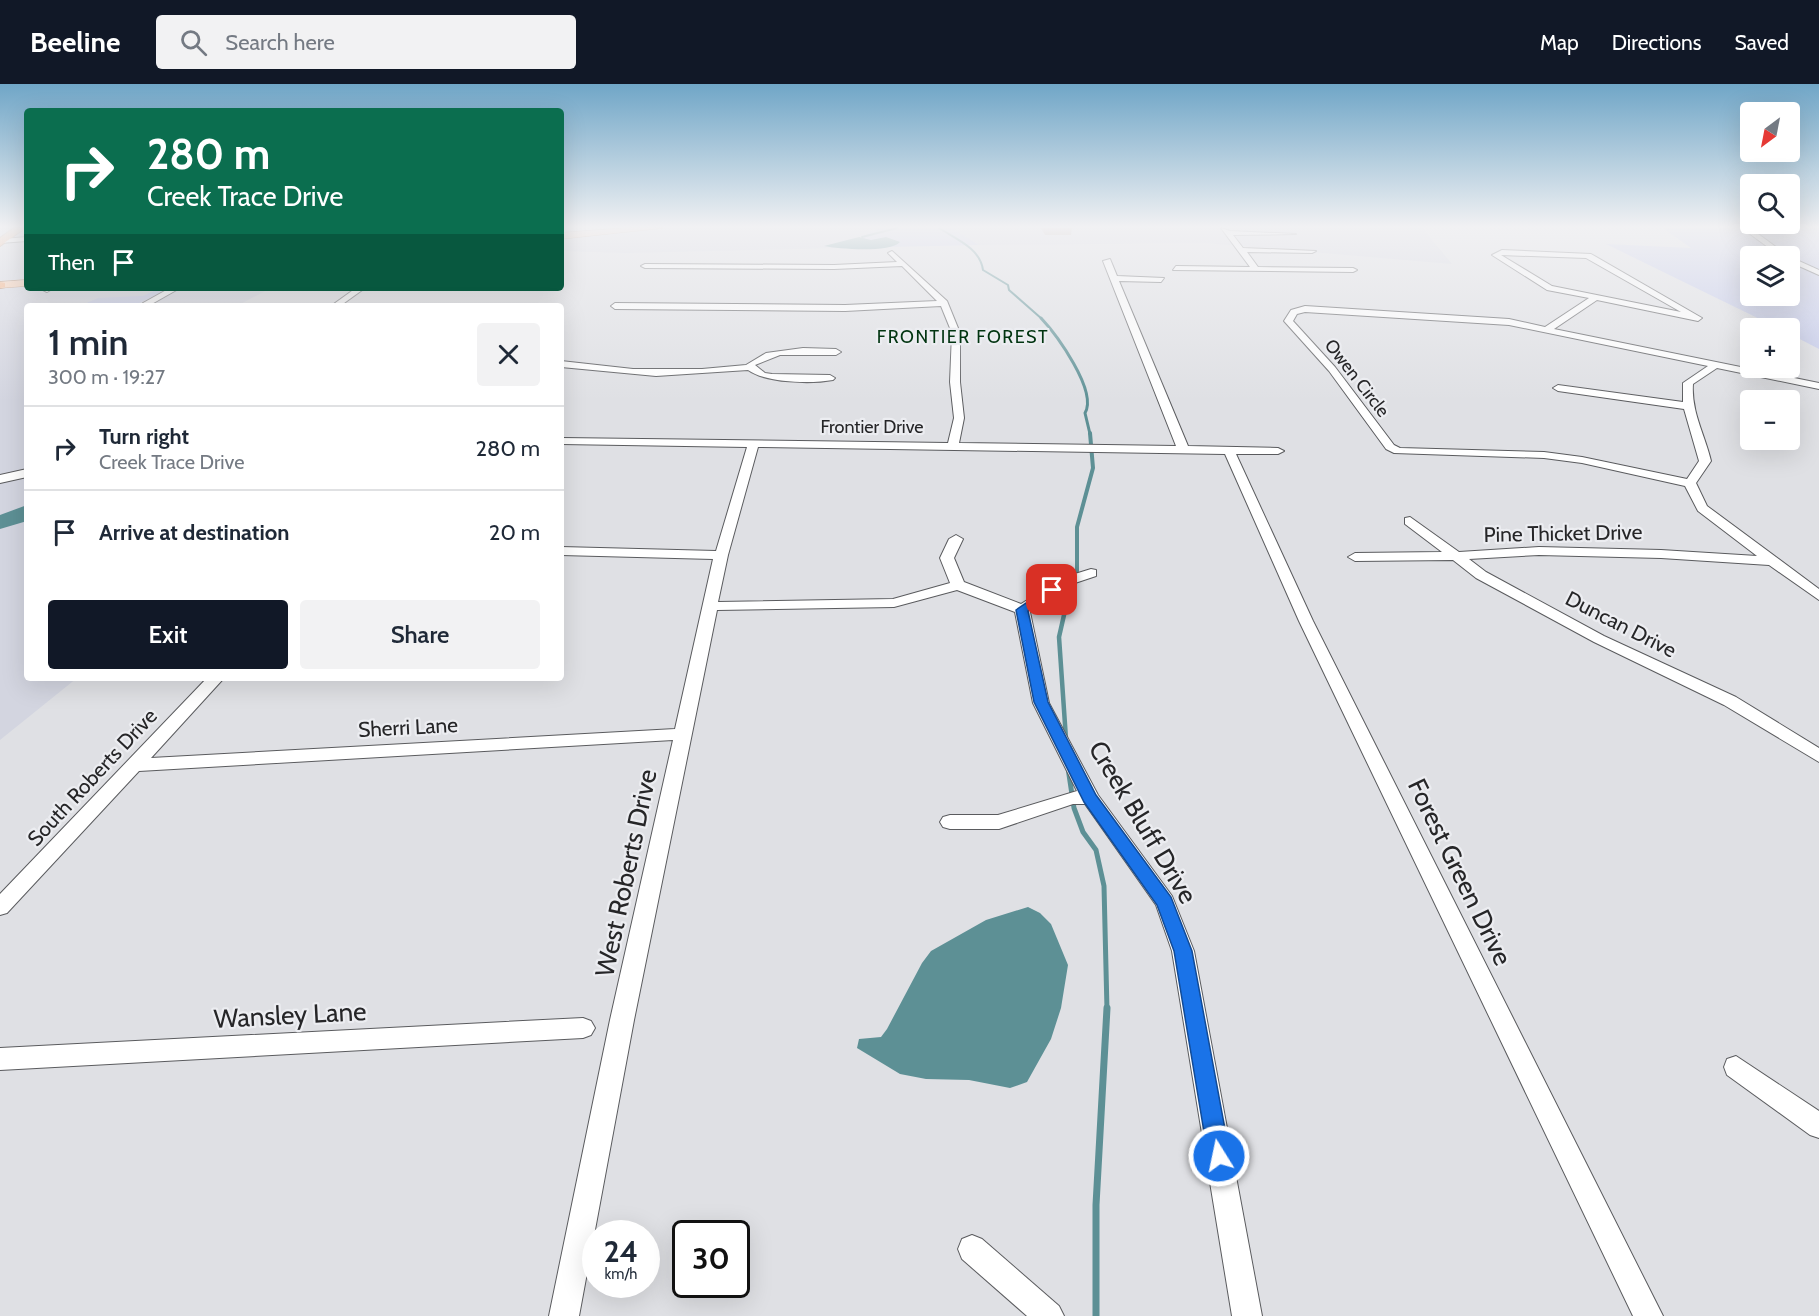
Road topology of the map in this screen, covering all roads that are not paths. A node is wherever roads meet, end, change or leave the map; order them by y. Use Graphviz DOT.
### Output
graph roads {
  1 [pos="926,285"];
  2 [pos="1116,285"];
  3 [pos="1543,285"];
  4 [pos="1640,285"];
  5 [pos="170,291"];
  6 [pos="356,291"];
  7 [pos="1594,298"];
  8 [pos="147,303"];
  9 [pos="335,303"];
  10 [pos="944,303"];
  11 [pos="615,306"];
  12 [pos="1547,329"];
  13 [pos="836,352"];
  14 [pos="564,364"];
  15 [pos="790,365"];
  16 [pos="1714,366"];
  17 [pos="751,367"];
  18 [pos="830,378"];
  19 [pos="1819,386"];
  20 [pos="1558,388"];
  21 [pos="1686,406"];
  22 [pos="564,441"];
  23 [pos="753,444"];
  24 [pos="953,446"];
  25 [pos="1183,448"];
  26 [pos="1229,450"];
  27 [pos="1278,451"];
  28 [pos="24,474"];
  29 [pos="0,479"];
  30 [pos="1690,483"];
  31 [pos="1410,521"];
  32 [pos="956,539"];
  33 [pos="564,551"];
  34 [pos="721,555"];
  35 [pos="1457,556"];
  36 [pos="1355,557"];
  37 [pos="1771,561"];
  38 [pos="1091,573"];
  39 [pos="958,585"];
  40 [pos="1819,596"];
  41 [pos="711,606"];
  42 [pos="1022,610"];
  43 [pos="213,681"];
  44 [pos="684,734"];
  45 [pos="1819,756"];
  46 [pos="135,765"];
  47 [pos="1090,798"];
  48 [pos="950,822"];
  49 [pos="0,907"];
  50 [pos="583,1028"];
  51 [pos="0,1059"];
  52 [pos="1736,1066"];
  53 [pos="1819,1126"];
  54 [pos="972,1249"];
  55 [pos="564,1316"];
  56 [pos="1048,1316"];
  57 [pos="1247,1316"];
  58 [pos="1648,1316"];
  1 -- 10 [label="street"];
  2 -- 25 [label="street"];
  3 -- 7 [label="street"];
  4 -- 7 [label="street"];
  5 -- 8 [label="street"];
  6 -- 9 [label="street"];
  7 -- 12 [label="street"];
  10 -- 11 [label="street"];
  10 -- 24 [label="street"];
  12 -- 16 [label="street, Owen Circle"];
  12 -- 30 [label="street, Owen Circle"];
  13 -- 15 [label="street"];
  14 -- 17 [label="street"];
  15 -- 17 [label="street"];
  15 -- 17 [label="street"];
  15 -- 18 [label="street"];
  16 -- 19 [label="street, Owen Circle"];
  16 -- 21 [label="street"];
  20 -- 21 [label="street"];
  21 -- 30 [label="street"];
  22 -- 23 [label="street, Frontier Drive"];
  23 -- 24 [label="street, Frontier Drive"];
  23 -- 34 [label="street, West Roberts Drive"];
  24 -- 25 [label="street, Frontier Drive"];
  25 -- 26 [label="street, Frontier Drive"];
  26 -- 27 [label="street"];
  26 -- 58 [label="street, Forest Green Drive"];
  28 -- 29 [label="street"];
  30 -- 37 [label="street"];
  31 -- 35 [label="street, Duncan Drive"];
  32 -- 39 [label="street"];
  33 -- 34 [label="street"];
  34 -- 41 [label="street, West Roberts Drive"];
  35 -- 36 [label="street, Pine Thicket Drive"];
  35 -- 37 [label="street, Pine Thicket Drive"];
  35 -- 45 [label="street, Duncan Drive"];
  37 -- 40 [label="street"];
  38 -- 42 [label="street"];
  39 -- 41 [label="street"];
  39 -- 42 [label="street"];
  41 -- 44 [label="street, West Roberts Drive"];
  42 -- 47 [label="street, Creek Bluff Drive"];
  43 -- 46 [label="street, South Roberts Drive"];
  44 -- 46 [label="street, Sherri Lane"];
  44 -- 55 [label="street, West Roberts Drive"];
  46 -- 49 [label="street, South Roberts Drive"];
  47 -- 48 [label="street"];
  47 -- 57 [label="street, Creek Bluff Drive"];
  50 -- 51 [label="street, Wansley Lane"];
  52 -- 53 [label="street"];
  54 -- 56 [label="street"];
}
